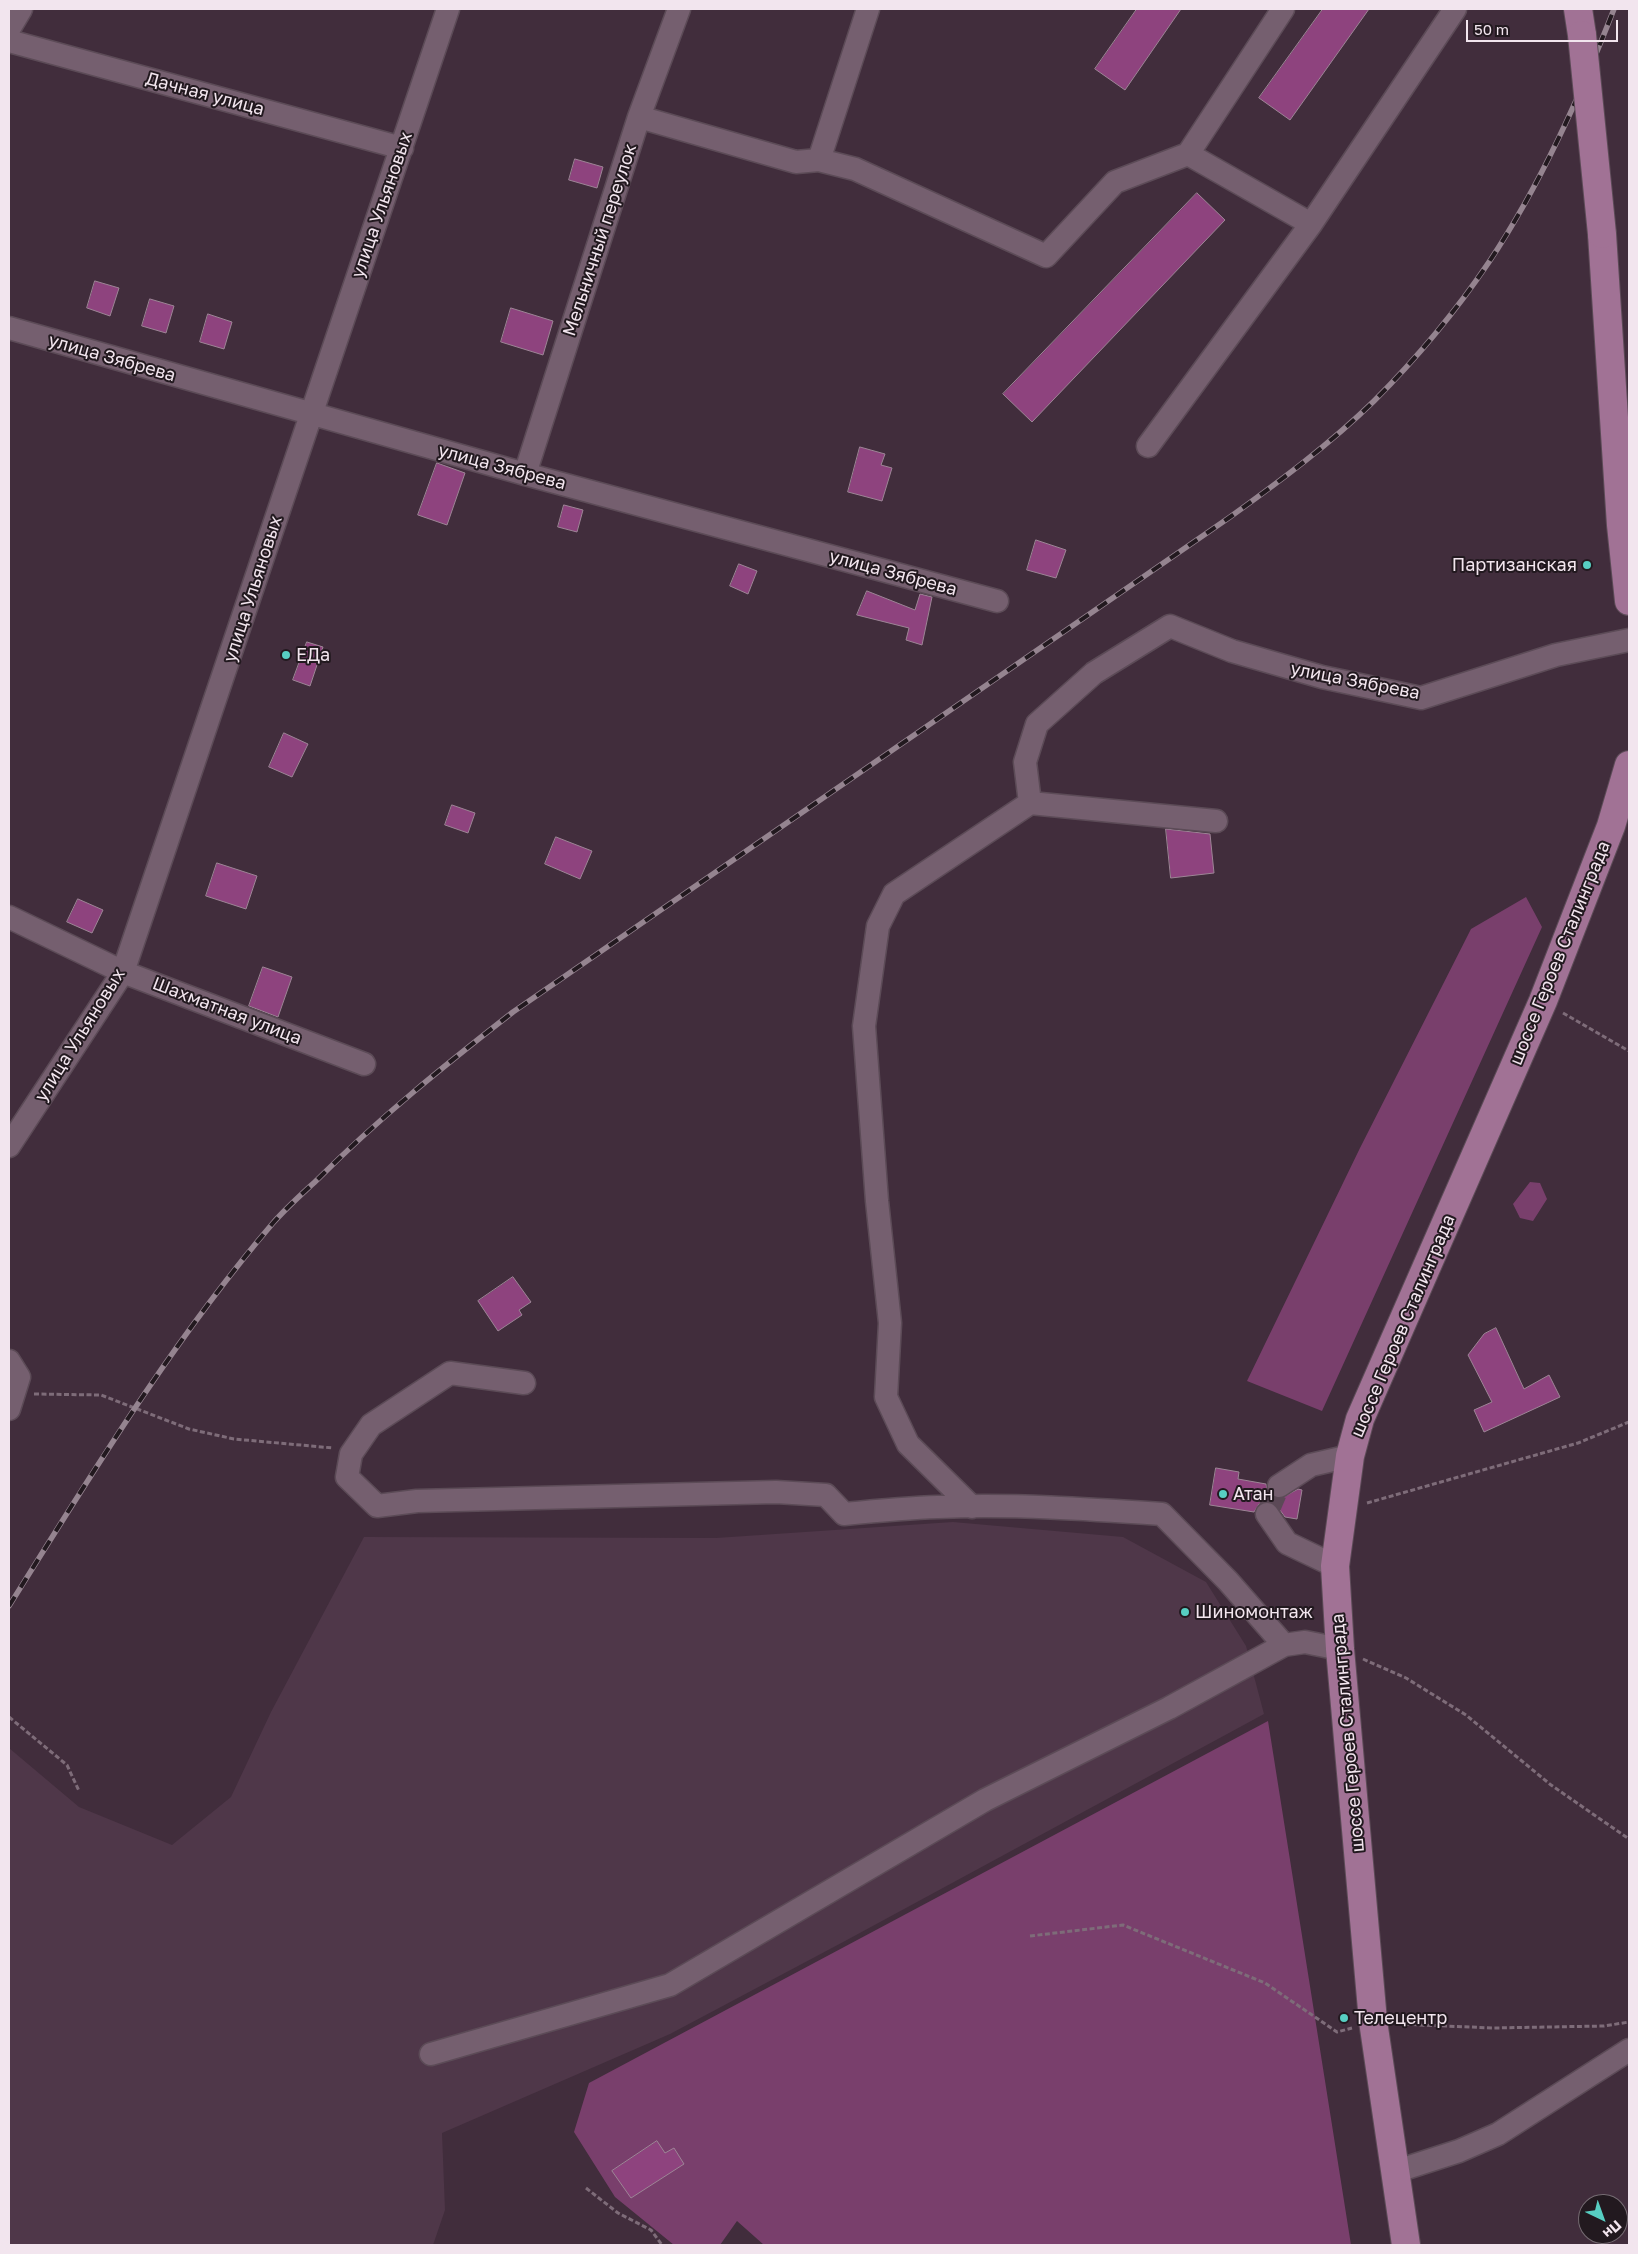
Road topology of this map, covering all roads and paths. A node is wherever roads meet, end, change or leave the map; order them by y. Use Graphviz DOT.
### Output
graph roads {
  1 [pos="21,9"];
  2 [pos="448,9"];
  3 [pos="679,9"];
  4 [pos="868,9"];
  5 [pos="1283,9"];
  6 [pos="1455,9"];
  7 [pos="1580,22"];
  8 [pos="9,29"];
  9 [pos="9,41"];
  10 [pos="640,117"];
  11 [pos="402,148"];
  12 [pos="1188,154"];
  13 [pos="819,160"];
  14 [pos="1311,224"];
  15 [pos="9,328"];
  16 [pos="311,414"];
  17 [pos="1148,446"];
  18 [pos="525,474"];
  19 [pos="997,601"];
  20 [pos="1629,601"];
  21 [pos="1629,640"];
  22 [pos="1629,765"];
  23 [pos="1030,802"];
  24 [pos="1216,821"];
  25 [pos="9,918"];
  26 [pos="123,972"];
  27 [pos="1543,1001"];
  28 [pos="1629,1051"];
  29 [pos="364,1064"];
  30 [pos="11,1139"];
  31 [pos="9,1361"];
  32 [pos="524,1383"];
  33 [pos="11,1402"];
  34 [pos="1629,1422"];
  35 [pos="354,1450"];
  36 [pos="1350,1456"];
  37 [pos="1279,1486"];
  38 [pos="972,1507"];
  39 [pos="1342,1511"];
  40 [pos="1267,1514"];
  41 [pos="1335,1566"];
  42 [pos="1284,1645"];
  43 [pos="1340,1649"];
  44 [pos="9,1717"];
  45 [pos="79,1791"];
  46 [pos="1629,1838"];
  47 [pos="1030,1936"];
  48 [pos="1373,2021"];
  49 [pos="1629,2022"];
  50 [pos="1629,2050"];
  51 [pos="431,2054"];
  52 [pos="1394,2172"];
  53 [pos="586,2188"];
  54 [pos="662,2245"];
  55 [pos="1406,2245"];
  1 -- 8 [label="street"];
  2 -- 11 [label="street, улица Ульяновых"];
  3 -- 10 [label="street, Мельничный переулок"];
  4 -- 13 [label="street"];
  5 -- 12 [label="street"];
  6 -- 14 [label="street"];
  7 -- 20 [label="main road, bridge"];
  9 -- 11 [label="street, Дачная улица"];
  10 -- 13 [label="street"];
  10 -- 18 [label="street, Мельничный переулок"];
  11 -- 16 [label="street, улица Ульяновых"];
  12 -- 13 [label="street"];
  12 -- 14 [label="street"];
  14 -- 17 [label="street"];
  15 -- 16 [label="street, улица Зябрева"];
  16 -- 18 [label="street, улица Зябрева"];
  16 -- 26 [label="street, улица Ульяновых"];
  18 -- 19 [label="street, улица Зябрева"];
  21 -- 23 [label="street, улица Зябрева"];
  22 -- 27 [label="main road, шоссе Героев Сталинграда"];
  23 -- 24 [label="street"];
  23 -- 38 [label="street"];
  25 -- 26 [label="street, Шахматная улица"];
  26 -- 29 [label="street, Шахматная улица"];
  26 -- 30 [label="street, улица Ульяновых"];
  27 -- 28 [label="path"];
  27 -- 36 [label="main road, шоссе Героев Сталинграда"];
  31 -- 33 [label="street"];
  32 -- 35 [label="street"];
  33 -- 35 [label="path"];
  34 -- 39 [label="path"];
  35 -- 38 [label="street"];
  36 -- 37 [label="street"];
  36 -- 39 [label="main road, шоссе Героев Сталинграда"];
  38 -- 42 [label="street"];
  39 -- 41 [label="main road, шоссе Героев Сталинграда"];
  40 -- 41 [label="street"];
  41 -- 43 [label="main road, шоссе Героев Сталинграда"];
  42 -- 43 [label="street"];
  42 -- 51 [label="street"];
  43 -- 46 [label="path"];
  43 -- 48 [label="main road, шоссе Героев Сталинграда"];
  44 -- 45 [label="path"];
  47 -- 48 [label="path"];
  48 -- 49 [label="path"];
  48 -- 52 [label="main road, шоссе Героев Сталинграда"];
  50 -- 52 [label="street"];
  52 -- 55 [label="main road, шоссе Героев Сталинграда"];
  53 -- 54 [label="path"];
}
